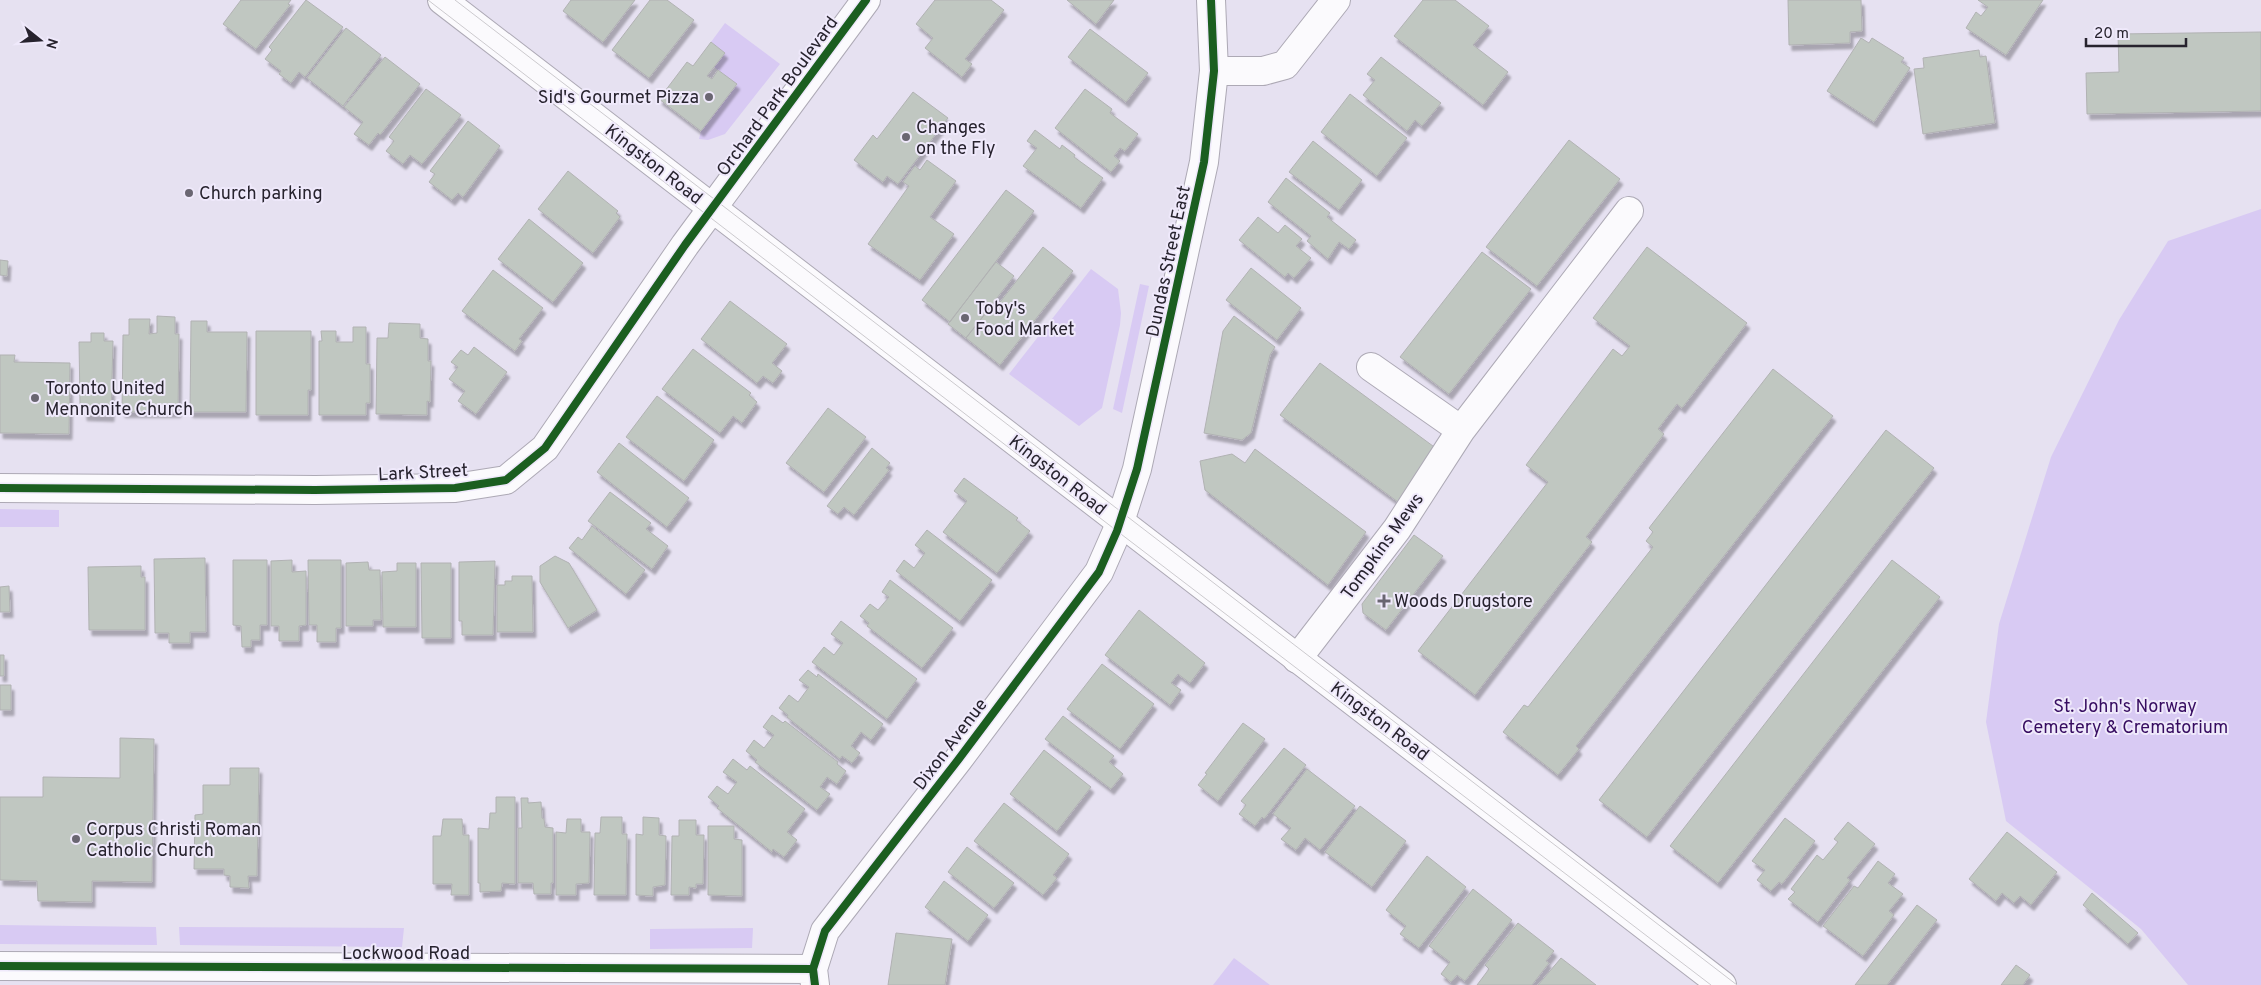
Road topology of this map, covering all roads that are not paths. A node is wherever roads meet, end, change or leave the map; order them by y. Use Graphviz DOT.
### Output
graph roads {
  1 [pos="442,0"];
  2 [pos="866,0"];
  3 [pos="1211,0"];
  4 [pos="1336,0"];
  5 [pos="1214,71"];
  6 [pos="712,209"];
  7 [pos="1629,210"];
  8 [pos="1371,367"];
  9 [pos="1461,430"];
  10 [pos="0,488"];
  11 [pos="1119,522"];
  12 [pos="1297,659"];
  13 [pos="0,966"];
  14 [pos="814,977"];
  15 [pos="1722,985"];
  1 -- 6 [label="street, Kingston Road"];
  2 -- 6 [label="street, Orchard Park Boulevard"];
  3 -- 5 [label="street, Dundas Street East"];
  4 -- 5 [label="street"];
  5 -- 11 [label="street, Dundas Street East"];
  6 -- 10 [label="street, Lark Street"];
  6 -- 11 [label="street, Kingston Road"];
  7 -- 9 [label="street, Tompkins Mews"];
  8 -- 9 [label="street"];
  9 -- 12 [label="street, Tompkins Mews"];
  11 -- 12 [label="street, Kingston Road"];
  11 -- 14 [label="street, Dixon Avenue"];
  12 -- 15 [label="street, Kingston Road"];
  13 -- 14 [label="street, Lockwood Road"];
}
